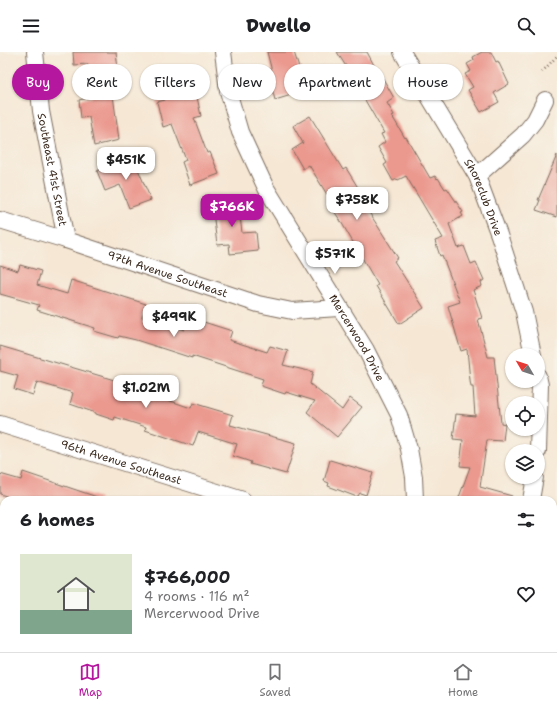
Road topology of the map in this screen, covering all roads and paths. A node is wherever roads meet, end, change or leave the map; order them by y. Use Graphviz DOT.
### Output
graph roads {
  1 [pos="35,52"];
  2 [pos="223,52"];
  3 [pos="402,52"];
  4 [pos="557,56"];
  5 [pos="542,72"];
  6 [pos="545,100"];
  7 [pos="477,176"];
  8 [pos="0,220"];
  9 [pos="66,240"];
  10 [pos="339,308"];
  11 [pos="532,348"];
  12 [pos="540,388"];
  13 [pos="0,424"];
  14 [pos="538,444"];
  15 [pos="534,484"];
  16 [pos="230,496"];
  17 [pos="415,496"];
  18 [pos="532,496"];
  1 -- 9 [label="street, Southeast 41st Street"];
  2 -- 10 [label="street, Mercerwood Drive"];
  3 -- 7 [label="street, Shoreclub Drive"];
  4 -- 5 [label="path"];
  6 -- 7 [label="street"];
  7 -- 11 [label="street, Shoreclub Drive"];
  8 -- 9 [label="street, 97th Avenue Southeast"];
  9 -- 10 [label="street, 97th Avenue Southeast"];
  10 -- 17 [label="street, Mercerwood Drive"];
  12 -- 14 [label="street"];
  13 -- 16 [label="street, 96th Avenue Southeast"];
  15 -- 18 [label="street"];
}
